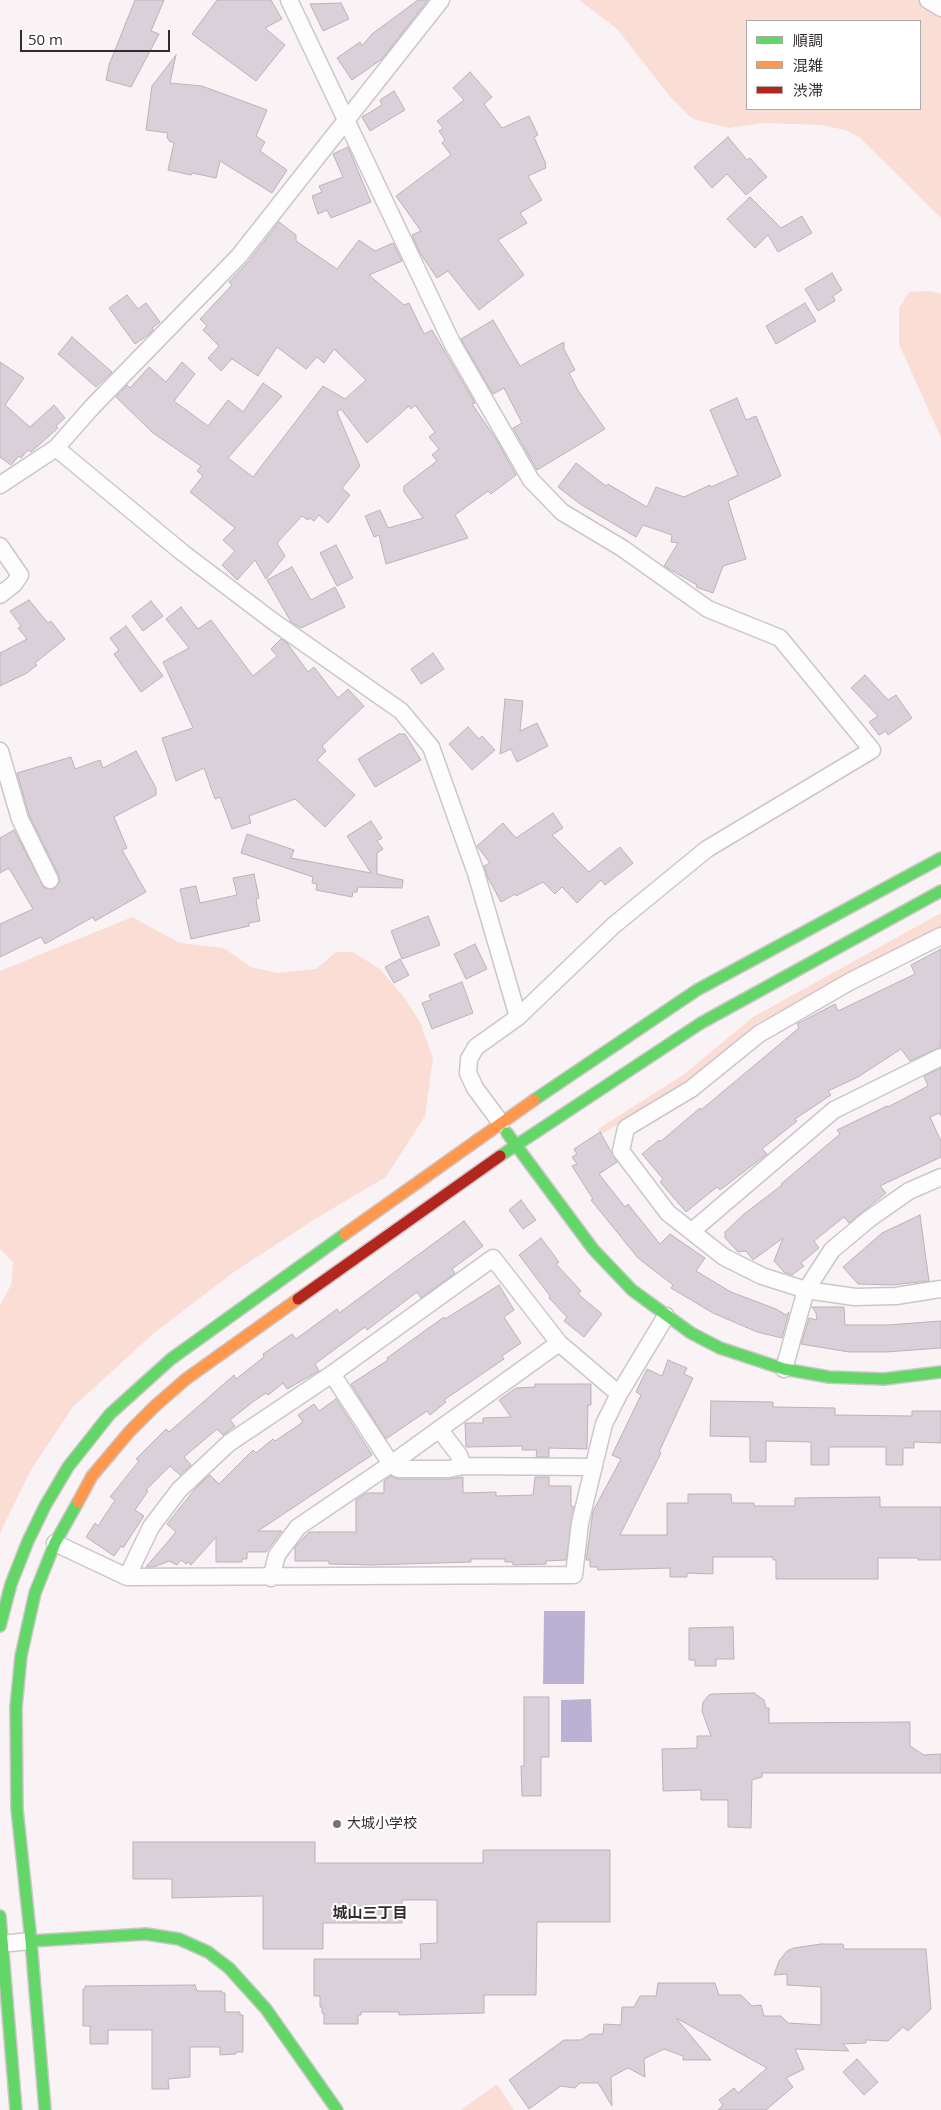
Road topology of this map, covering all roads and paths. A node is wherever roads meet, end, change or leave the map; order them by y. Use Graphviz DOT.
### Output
graph roads {
  1 [pos="289,0"];
  2 [pos="441,0"];
  3 [pos="928,0"];
  4 [pos="941,8"];
  5 [pos="346,122"];
  6 [pos="56,448"];
  7 [pos="0,485"];
  8 [pos="0,546"];
  9 [pos="0,595"];
  10 [pos="0,751"];
  11 [pos="941,858"];
  12 [pos="50,880"];
  13 [pos="941,891"];
  14 [pos="941,936"];
  15 [pos="518,1017"];
  16 [pos="941,1058"];
  17 [pos="501,1123"];
  18 [pos="516,1145"];
  19 [pos="941,1177"];
  20 [pos="692,1232"];
  21 [pos="941,1289"];
  22 [pos="806,1290"];
  23 [pos="666,1316"];
  24 [pos="559,1343"];
  25 [pos="784,1369"];
  26 [pos="941,1372"];
  27 [pos="332,1374"];
  28 [pos="618,1394"];
  29 [pos="439,1430"];
  30 [pos="392,1464"];
  31 [pos="463,1466"];
  32 [pos="594,1467"];
  33 [pos="55,1543"];
  34 [pos="127,1577"];
  35 [pos="271,1578"];
  36 [pos="0,1626"];
  37 [pos="0,1916"];
  38 [pos="32,1941"];
  39 [pos="1,1944"];
  40 [pos="16,2110"];
  41 [pos="45,2110"];
  42 [pos="337,2110"];
  1 -- 5 [label="street"];
  2 -- 5 [label="street"];
  3 -- 4 [label="street"];
  5 -- 6 [label="street"];
  5 -- 15 [label="street"];
  6 -- 7 [label="street"];
  6 -- 15 [label="street"];
  8 -- 9 [label="street"];
  10 -- 12 [label="street"];
  11 -- 17 [label="street"];
  13 -- 18 [label="street"];
  14 -- 20 [label="street"];
  15 -- 17 [label="street"];
  16 -- 20 [label="street"];
  17 -- 18 [label="street"];
  17 -- 36 [label="street"];
  18 -- 23 [label="street"];
  18 -- 33 [label="street"];
  19 -- 22 [label="street"];
  20 -- 22 [label="street"];
  21 -- 22 [label="street"];
  22 -- 25 [label="street"];
  23 -- 25 [label="street"];
  23 -- 28 [label="street"];
  24 -- 27 [label="street"];
  24 -- 28 [label="street"];
  24 -- 29 [label="street"];
  25 -- 26 [label="street"];
  27 -- 30 [label="street"];
  27 -- 34 [label="street"];
  28 -- 32 [label="street"];
  29 -- 30 [label="street"];
  29 -- 31 [label="street"];
  30 -- 31 [label="street"];
  30 -- 35 [label="street"];
  31 -- 32 [label="street"];
  32 -- 35 [label="street"];
  33 -- 34 [label="street"];
  33 -- 38 [label="street"];
  34 -- 35 [label="street"];
  37 -- 39 [label="street"];
  38 -- 39 [label="street"];
  38 -- 41 [label="street"];
  38 -- 42 [label="street"];
  39 -- 40 [label="street"];
}
